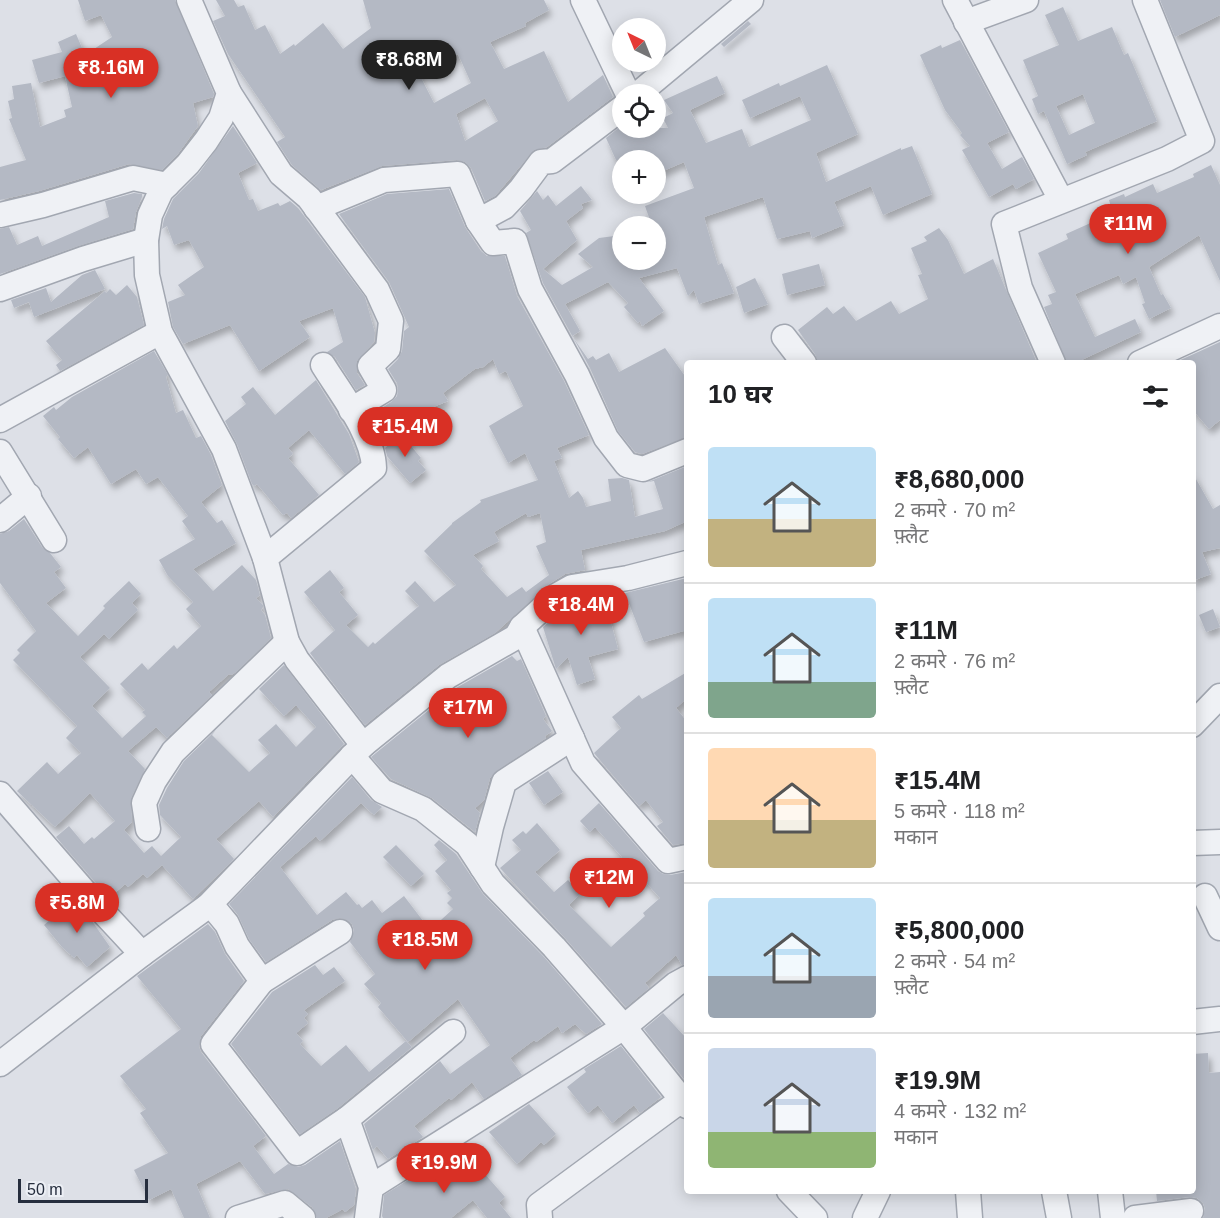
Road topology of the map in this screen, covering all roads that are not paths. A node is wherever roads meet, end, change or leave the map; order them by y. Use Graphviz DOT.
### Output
graph roads {
  1 [pos="189,0"];
  2 [pos="583,0"];
  3 [pos="751,0"];
  4 [pos="955,0"];
  5 [pos="1026,0"];
  6 [pos="1145,0"];
  7 [pos="966,22"];
  8 [pos="623,84"];
  9 [pos="650,84"];
  10 [pos="229,93"];
  11 [pos="612,115"];
  12 [pos="167,185"];
  13 [pos="1061,200"];
  14 [pos="316,208"];
  15 [pos="0,215"];
  16 [pos="478,221"];
  17 [pos="146,240"];
  18 [pos="0,289"];
  19 [pos="1220,326"];
  20 [pos="160,332"];
  21 [pos="783,337"];
  22 [pos="802,360"];
  23 [pos="1052,360"];
  24 [pos="1146,360"];
  25 [pos="323,365"];
  26 [pos="351,410"];
  27 [pos="0,420"];
  28 [pos="0,452"];
  29 [pos="684,452"];
  30 [pos="29,496"];
  31 [pos="0,520"];
  32 [pos="54,540"];
  33 [pos="265,558"];
  34 [pos="684,564"];
  35 [pos="522,627"];
  36 [pos="287,642"];
  37 [pos="1220,696"];
  38 [pos="1196,721"];
  39 [pos="572,738"];
  40 [pos="357,750"];
  41 [pos="0,794"];
  42 [pos="148,829"];
  43 [pos="1220,842"];
  44 [pos="1196,843"];
  45 [pos="684,858"];
  46 [pos="482,867"];
  47 [pos="1205,896"];
  48 [pos="208,906"];
  49 [pos="1220,928"];
  50 [pos="340,932"];
  51 [pos="142,954"];
  52 [pos="684,980"];
  53 [pos="262,981"];
  54 [pos="624,1027"];
  55 [pos="453,1032"];
  56 [pos="0,1064"];
  57 [pos="684,1100"];
  58 [pos="684,1102"];
  59 [pos="347,1119"];
  60 [pos="371,1187"];
  61 [pos="792,1194"];
  62 [pos="877,1194"];
  63 [pos="968,1194"];
  64 [pos="1054,1194"];
  65 [pos="1110,1194"];
  66 [pos="1191,1207"];
  67 [pos="238,1218"];
  68 [pos="303,1218"];
  69 [pos="367,1218"];
  70 [pos="540,1218"];
  71 [pos="815,1218"];
  72 [pos="865,1218"];
  73 [pos="970,1218"];
  74 [pos="1059,1218"];
  75 [pos="1113,1218"];
  76 [pos="1136,1218"];
  1 -- 10 [label="street"];
  2 -- 8 [label="street"];
  3 -- 9 [label="street"];
  4 -- 7 [label="street"];
  5 -- 7 [label="street"];
  6 -- 13 [label="street"];
  7 -- 13 [label="street"];
  10 -- 12 [label="street"];
  10 -- 14 [label="street"];
  11 -- 16 [label="street"];
  12 -- 15 [label="street"];
  12 -- 17 [label="street"];
  13 -- 23 [label="street"];
  14 -- 16 [label="street"];
  14 -- 26 [label="street"];
  16 -- 29 [label="street"];
  17 -- 18 [label="street"];
  17 -- 20 [label="street"];
  19 -- 24 [label="street"];
  20 -- 27 [label="street"];
  20 -- 33 [label="street"];
  21 -- 22 [label="street"];
  25 -- 26 [label="street"];
  26 -- 33 [label="street"];
  28 -- 30 [label="street"];
  30 -- 31 [label="street"];
  30 -- 32 [label="street"];
  33 -- 36 [label="street"];
  34 -- 35 [label="street"];
  35 -- 39 [label="street"];
  35 -- 40 [label="street"];
  36 -- 40 [label="street"];
  36 -- 42 [label="street"];
  37 -- 38 [label="street"];
  39 -- 45 [label="street"];
  39 -- 46 [label="street"];
  40 -- 46 [label="street"];
  40 -- 48 [label="street"];
  41 -- 51 [label="street"];
  43 -- 44 [label="street"];
  46 -- 54 [label="street"];
  47 -- 49 [label="street"];
  48 -- 51 [label="street"];
  48 -- 53 [label="street"];
  50 -- 53 [label="street"];
  51 -- 56 [label="street"];
  52 -- 54 [label="street"];
  53 -- 59 [label="street"];
  54 -- 57 [label="street"];
  54 -- 60 [label="street"];
  55 -- 59 [label="street"];
  58 -- 70 [label="street"];
  59 -- 60 [label="street"];
  60 -- 69 [label="street"];
  61 -- 71 [label="street"];
  62 -- 72 [label="street"];
  63 -- 73 [label="street"];
  64 -- 74 [label="street"];
  65 -- 75 [label="street"];
  66 -- 76 [label="street"];
  67 -- 68 [label="street"];
}
